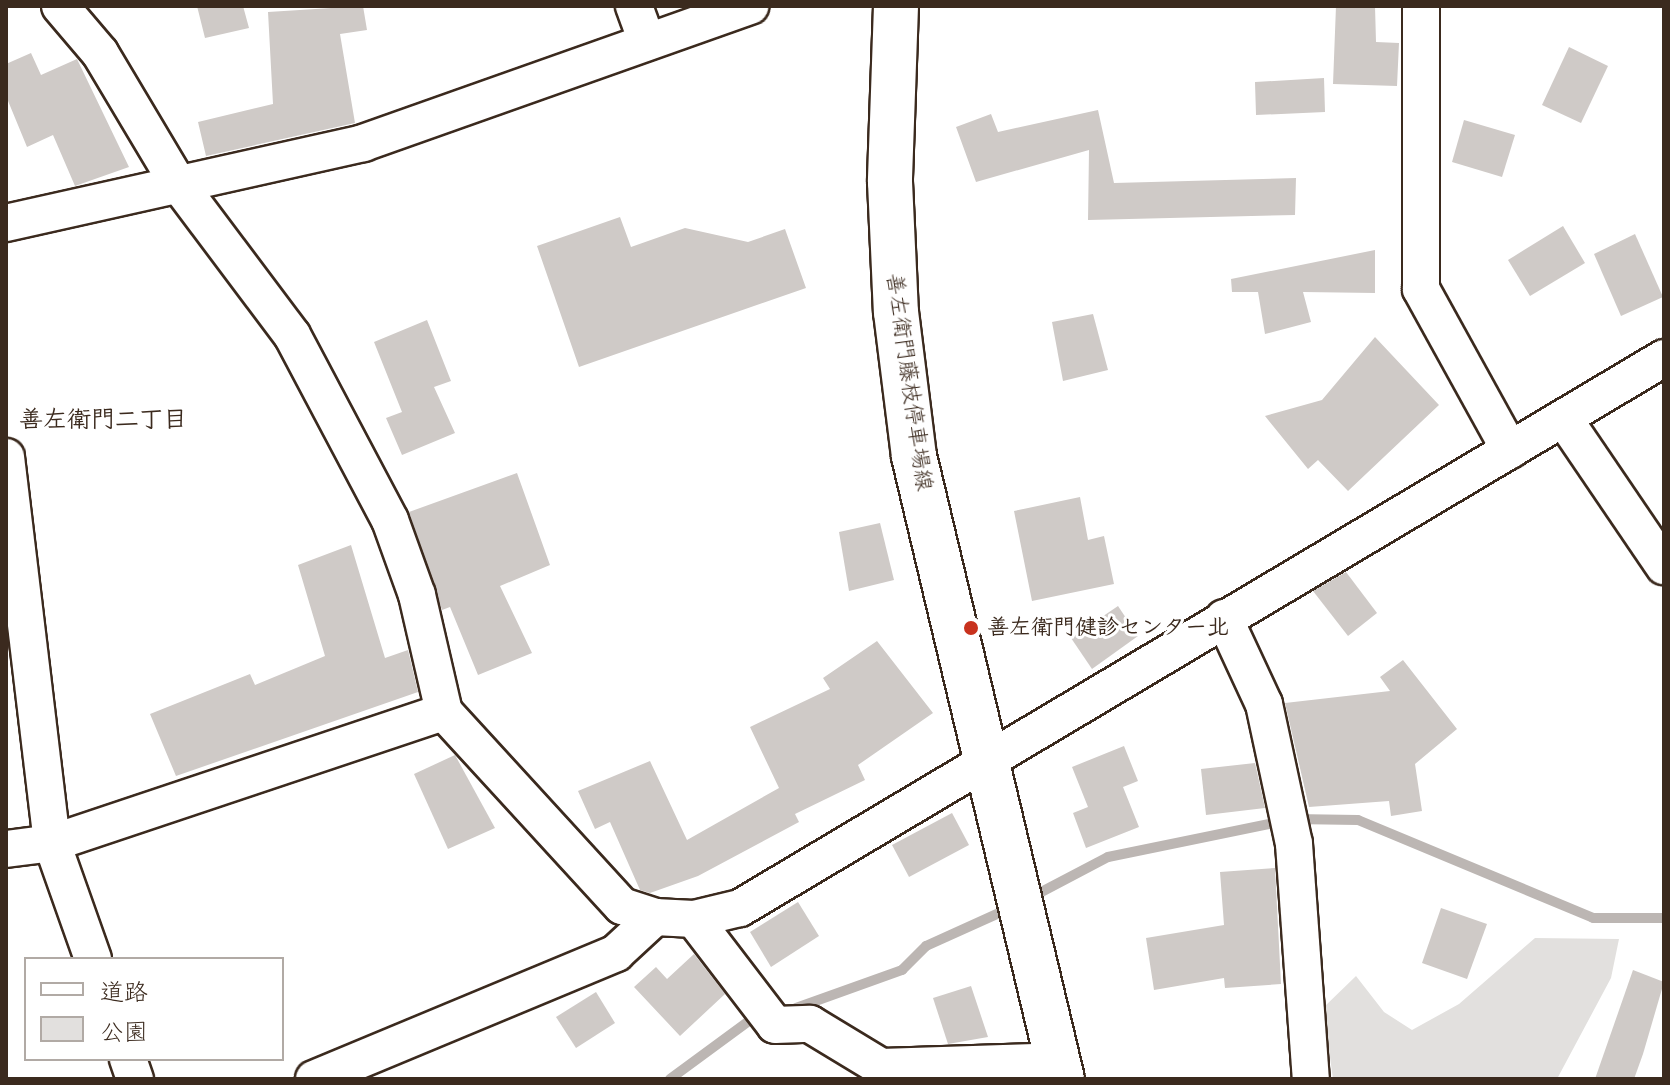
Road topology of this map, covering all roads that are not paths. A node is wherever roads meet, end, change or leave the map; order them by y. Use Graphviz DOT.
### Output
graph roads {
  1 [pos="60,6"];
  2 [pos="634,6"];
  3 [pos="750,6"];
  4 [pos="896,6"];
  5 [pos="1421,6"];
  6 [pos="647,42"];
  7 [pos="177,182"];
  8 [pos="6,223"];
  9 [pos="1664,358"];
  10 [pos="1564,419"];
  11 [pos="1510,450"];
  12 [pos="6,457"];
  13 [pos="1664,566"];
  14 [pos="1224,618"];
  15 [pos="444,712"];
  16 [pos="985,765"];
  17 [pos="52,843"];
  18 [pos="6,849"];
  19 [pos="655,917"];
  20 [pos="694,919"];
  21 [pos="92,957"];
  22 [pos="1060,1070"];
  23 [pos="314,1079"];
  24 [pos="1311,1079"];
  1 -- 7 [label="street"];
  2 -- 6 [label="street"];
  3 -- 6 [label="street"];
  4 -- 16 [label="main road, 善左衛門藤枝停車場線"];
  5 -- 11 [label="street"];
  6 -- 7 [label="street"];
  7 -- 8 [label="street"];
  7 -- 15 [label="street"];
  9 -- 10 [label="street"];
  10 -- 11 [label="street"];
  10 -- 13 [label="street"];
  11 -- 14 [label="street"];
  12 -- 17 [label="street"];
  14 -- 16 [label="street"];
  14 -- 24 [label="street"];
  15 -- 17 [label="street"];
  15 -- 19 [label="street"];
  16 -- 20 [label="street"];
  16 -- 22 [label="main road, 善左衛門藤枝停車場線"];
  17 -- 18 [label="street"];
  17 -- 21 [label="street"];
  19 -- 20 [label="street"];
  19 -- 23 [label="street"];
  20 -- 22 [label="street"];
}
